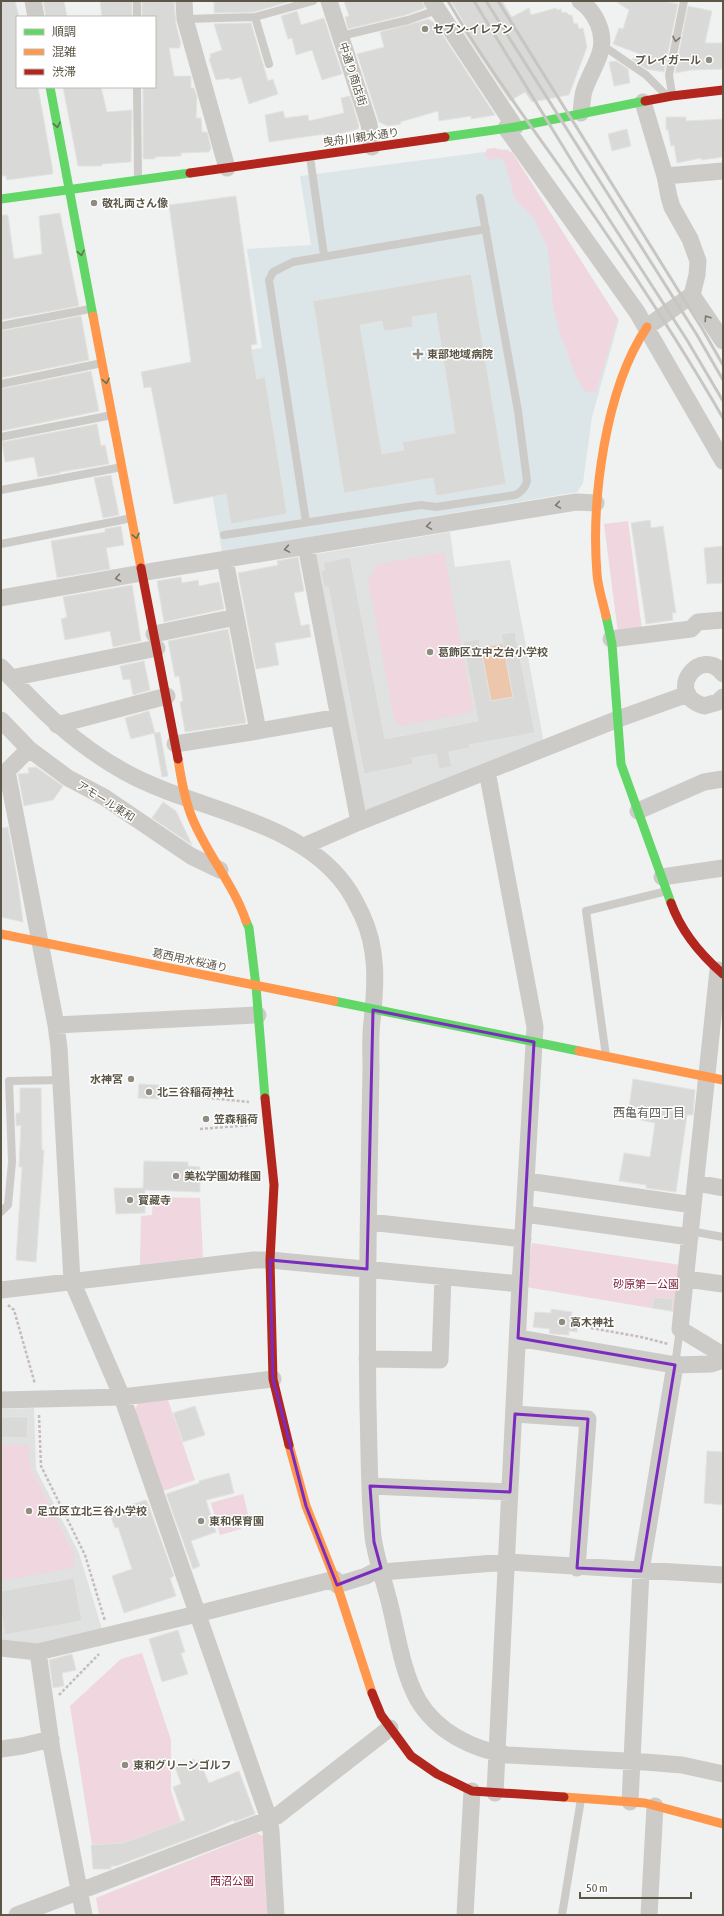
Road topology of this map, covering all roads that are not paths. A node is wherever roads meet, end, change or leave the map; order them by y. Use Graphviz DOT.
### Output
graph roads {
  1 [pos="33,1"];
  2 [pos="137,1"];
  3 [pos="184,1"];
  4 [pos="313,1"];
  5 [pos="330,1"];
  6 [pos="580,1"];
  7 [pos="684,1"];
  8 [pos="434,5"];
  9 [pos="36,16"];
  10 [pos="137,16"];
  11 [pos="255,17"];
  12 [pos="185,19"];
  13 [pos="341,36"];
  14 [pos="602,45"];
  15 [pos="269,64"];
  16 [pos="50,88"];
  17 [pos="137,88"];
  18 [pos="723,90"];
  19 [pos="670,97"];
  20 [pos="643,102"];
  21 [pos="582,113"];
  22 [pos="511,127"];
  23 [pos="372,147"];
  24 [pos="310,156"];
  25 [pos="227,168"];
  26 [pos="723,171"];
  27 [pos="665,176"];
  28 [pos="138,180"];
  29 [pos="69,189"];
  30 [pos="1,198"];
  31 [pos="480,198"];
  32 [pos="486,228"];
  33 [pos="324,256"];
  34 [pos="692,295"];
  35 [pos="92,308"];
  36 [pos="1,326"];
  37 [pos="646,328"];
  38 [pos="723,341"];
  39 [pos="102,363"];
  40 [pos="1,384"];
  41 [pos="112,415"];
  42 [pos="1,437"];
  43 [pos="723,462"];
  44 [pos="122,467"];
  45 [pos="1,490"];
  46 [pos="596,503"];
  47 [pos="132,518"];
  48 [pos="306,522"];
  49 [pos="224,535"];
  50 [pos="1,544"];
  51 [pos="306,546"];
  52 [pos="225,560"];
  53 [pos="143,573"];
  54 [pos="1,598"];
  55 [pos="236,618"];
  56 [pos="723,620"];
  57 [pos="611,639"];
  58 [pos="156,641"];
  59 [pos="6,672"];
  60 [pos="723,674"];
  61 [pos="688,694"];
  62 [pos="167,696"];
  63 [pos="723,697"];
  64 [pos="338,717"];
  65 [pos="618,719"];
  66 [pos="1,720"];
  67 [pos="57,725"];
  68 [pos="258,731"];
  69 [pos="175,744"];
  70 [pos="29,749"];
  71 [pos="487,771"];
  72 [pos="4,773"];
  73 [pos="723,779"];
  74 [pos="185,797"];
  75 [pos="638,811"];
  76 [pos="358,822"];
  77 [pos="304,846"];
  78 [pos="723,868"];
  79 [pos="220,870"];
  80 [pos="665,884"];
  81 [pos="1,934"];
  82 [pos="40,942"];
  83 [pos="720,972"];
  84 [pos="256,986"];
  85 [pos="373,1010"];
  86 [pos="258,1015"];
  87 [pos="56,1026"];
  88 [pos="534,1042"];
  89 [pos="606,1056"];
  90 [pos="706,1076"];
  91 [pos="60,1080"];
  92 [pos="723,1080"];
  93 [pos="527,1181"];
  94 [pos="696,1183"];
  95 [pos="723,1188"];
  96 [pos="693,1205"];
  97 [pos="1,1212"];
  98 [pos="525,1214"];
  99 [pos="369,1222"];
  100 [pos="690,1234"];
  101 [pos="723,1237"];
  102 [pos="523,1239"];
  103 [pos="270,1260"];
  104 [pos="367,1269"];
  105 [pos="443,1277"];
  106 [pos="686,1279"];
  107 [pos="72,1281"];
  108 [pos="520,1284"];
  109 [pos="723,1284"];
  110 [pos="3,1296"];
  111 [pos="680,1329"];
  112 [pos="518,1338"];
  113 [pos="723,1355"];
  114 [pos="367,1358"];
  115 [pos="723,1360"];
  116 [pos="675,1365"];
  117 [pos="273,1379"];
  118 [pos="122,1397"];
  119 [pos="1,1400"];
  120 [pos="515,1414"];
  121 [pos="370,1486"];
  122 [pos="510,1492"];
  123 [pos="507,1562"];
  124 [pos="577,1568"];
  125 [pos="382,1570"];
  126 [pos="641,1571"];
  127 [pos="723,1575"];
  128 [pos="336,1582"];
  129 [pos="197,1614"];
  130 [pos="1,1648"];
  131 [pos="38,1652"];
  132 [pos="390,1728"];
  133 [pos="51,1739"];
  134 [pos="1,1748"];
  135 [pos="497,1754"];
  136 [pos="631,1761"];
  137 [pos="723,1774"];
  138 [pos="472,1791"];
  139 [pos="495,1793"];
  140 [pos="580,1799"];
  141 [pos="630,1802"];
  142 [pos="655,1806"];
  143 [pos="269,1819"];
  144 [pos="723,1824"];
  145 [pos="80,1891"];
  146 [pos="17,1915"];
  147 [pos="84,1915"];
  148 [pos="276,1915"];
  149 [pos="465,1915"];
  150 [pos="562,1915"];
  151 [pos="649,1915"];
  1 -- 9 [label="street"];
  2 -- 10 [label="lane"];
  3 -- 12 [label="street"];
  4 -- 11 [label="lane"];
  5 -- 13 [label="street, 中通り商店街"];
  6 -- 14 [label="street"];
  7 -- 19 [label="lane, one-way"];
  8 -- 13 [label="lane"];
  8 -- 22 [label="street"];
  11 -- 12 [label="lane"];
  11 -- 15 [label="lane"];
  12 -- 25 [label="street"];
  13 -- 23 [label="street, 中通り商店街"];
  14 -- 19 [label="lane"];
  14 -- 21 [label="street"];
  16 -- 29 [label="street, one-way"];
  17 -- 28 [label="lane"];
  18 -- 19 [label="street, 曳舟川親水通り"];
  19 -- 20 [label="street, 曳舟川親水通り"];
  20 -- 21 [label="street, 曳舟川親水通り"];
  20 -- 27 [label="street"];
  21 -- 22 [label="street, 曳舟川親水通り"];
  22 -- 23 [label="street, 曳舟川親水通り"];
  22 -- 37 [label="street"];
  23 -- 24 [label="street, 曳舟川親水通り"];
  24 -- 25 [label="street, 曳舟川親水通り"];
  24 -- 33 [label="lane"];
  25 -- 28 [label="street, 曳舟川親水通り"];
  26 -- 27 [label="street"];
  27 -- 34 [label="street"];
  28 -- 29 [label="street, 曳舟川親水通り"];
  29 -- 30 [label="street, 曳舟川親水通り"];
  29 -- 35 [label="street, one-way"];
  31 -- 32 [label="lane"];
  32 -- 33 [label="lane"];
  32 -- 48 [label="lane"];
  33 -- 48 [label="lane"];
  34 -- 37 [label="street"];
  38 -- 34 [label="street, one-way"];
  35 -- 36 [label="lane"];
  35 -- 39 [label="street"];
  37 -- 43 [label="street"];
  37 -- 46 [label="street"];
  39 -- 40 [label="lane"];
  39 -- 41 [label="street, one-way"];
  41 -- 42 [label="lane"];
  41 -- 44 [label="street"];
  44 -- 45 [label="lane"];
  44 -- 47 [label="street"];
  46 -- 51 [label="street, one-way"];
  46 -- 57 [label="street"];
  47 -- 50 [label="lane"];
  47 -- 53 [label="street, one-way"];
  48 -- 49 [label="lane"];
  51 -- 52 [label="street, one-way"];
  51 -- 64 [label="street"];
  52 -- 53 [label="street"];
  52 -- 55 [label="street"];
  53 -- 54 [label="street, one-way"];
  53 -- 58 [label="street"];
  55 -- 58 [label="street"];
  55 -- 68 [label="street"];
  56 -- 57 [label="street"];
  57 -- 65 [label="street"];
  58 -- 59 [label="street"];
  58 -- 62 [label="street"];
  59 -- 67 [label="street"];
  60 -- 61 [label="street"];
  61 -- 63 [label="street"];
  61 -- 65 [label="street"];
  62 -- 67 [label="street"];
  62 -- 69 [label="street"];
  64 -- 68 [label="street"];
  64 -- 76 [label="street"];
  65 -- 71 [label="street"];
  65 -- 75 [label="street"];
  66 -- 70 [label="street, アモール東和"];
  67 -- 74 [label="street"];
  68 -- 69 [label="street"];
  69 -- 74 [label="street"];
  70 -- 72 [label="street"];
  70 -- 79 [label="street, アモール東和"];
  71 -- 76 [label="street"];
  71 -- 88 [label="street"];
  72 -- 82 [label="street"];
  73 -- 75 [label="street"];
  74 -- 77 [label="street"];
  74 -- 79 [label="street"];
  75 -- 80 [label="street"];
  76 -- 77 [label="street"];
  77 -- 85 [label="street"];
  78 -- 80 [label="street"];
  79 -- 84 [label="street"];
  80 -- 83 [label="street"];
  80 -- 89 [label="lane"];
  81 -- 82 [label="street, 葛西用水桜通り"];
  82 -- 84 [label="street, 葛西用水桜通り"];
  82 -- 87 [label="street"];
  83 -- 90 [label="street"];
  84 -- 85 [label="street, 葛西用水桜通り"];
  84 -- 86 [label="street"];
  85 -- 88 [label="street, 葛西用水桜通り"];
  85 -- 99 [label="street"];
  86 -- 87 [label="street"];
  86 -- 103 [label="street"];
  87 -- 91 [label="street"];
  88 -- 89 [label="street, 葛西用水桜通り"];
  88 -- 93 [label="street"];
  89 -- 90 [label="street, 葛西用水桜通り"];
  90 -- 92 [label="street, 葛西用水桜通り"];
  90 -- 94 [label="street"];
  91 -- 97 [label="lane"];
  91 -- 107 [label="street"];
  93 -- 96 [label="street"];
  93 -- 98 [label="street"];
  94 -- 95 [label="street"];
  94 -- 96 [label="street"];
  96 -- 100 [label="street"];
  98 -- 100 [label="street"];
  98 -- 102 [label="street"];
  99 -- 102 [label="street"];
  99 -- 104 [label="street"];
  100 -- 101 [label="lane"];
  100 -- 106 [label="street"];
  102 -- 108 [label="street"];
  103 -- 104 [label="street"];
  103 -- 107 [label="street"];
  103 -- 117 [label="street"];
  104 -- 105 [label="street"];
  104 -- 114 [label="street"];
  105 -- 108 [label="street"];
  105 -- 114 [label="street"];
  106 -- 109 [label="street"];
  106 -- 111 [label="street"];
  107 -- 110 [label="street"];
  107 -- 118 [label="street"];
  108 -- 112 [label="street"];
  111 -- 113 [label="street"];
  111 -- 116 [label="lane"];
  112 -- 116 [label="street"];
  112 -- 120 [label="street"];
  114 -- 121 [label="street"];
  115 -- 116 [label="street"];
  116 -- 126 [label="street"];
  117 -- 118 [label="street"];
  117 -- 128 [label="street"];
  118 -- 119 [label="street"];
  118 -- 129 [label="street"];
  120 -- 122 [label="street"];
  120 -- 124 [label="street"];
  121 -- 122 [label="street"];
  121 -- 125 [label="street"];
  122 -- 123 [label="street"];
  123 -- 124 [label="street"];
  123 -- 125 [label="street"];
  123 -- 135 [label="street"];
  124 -- 126 [label="street"];
  125 -- 128 [label="street"];
  125 -- 135 [label="street"];
  126 -- 127 [label="street"];
  126 -- 136 [label="street"];
  128 -- 129 [label="street"];
  128 -- 132 [label="street"];
  129 -- 131 [label="street"];
  129 -- 143 [label="street"];
  130 -- 131 [label="street"];
  131 -- 133 [label="street"];
  132 -- 138 [label="street"];
  132 -- 143 [label="street"];
  133 -- 134 [label="street"];
  133 -- 145 [label="street"];
  135 -- 136 [label="street"];
  135 -- 139 [label="street"];
  136 -- 137 [label="street"];
  136 -- 141 [label="street"];
  138 -- 139 [label="street"];
  138 -- 149 [label="street"];
  139 -- 140 [label="street"];
  140 -- 141 [label="street"];
  140 -- 150 [label="lane"];
  141 -- 142 [label="street"];
  142 -- 144 [label="street"];
  142 -- 151 [label="street"];
  143 -- 145 [label="street"];
  143 -- 148 [label="street"];
  145 -- 146 [label="street"];
  145 -- 147 [label="street"];
}
